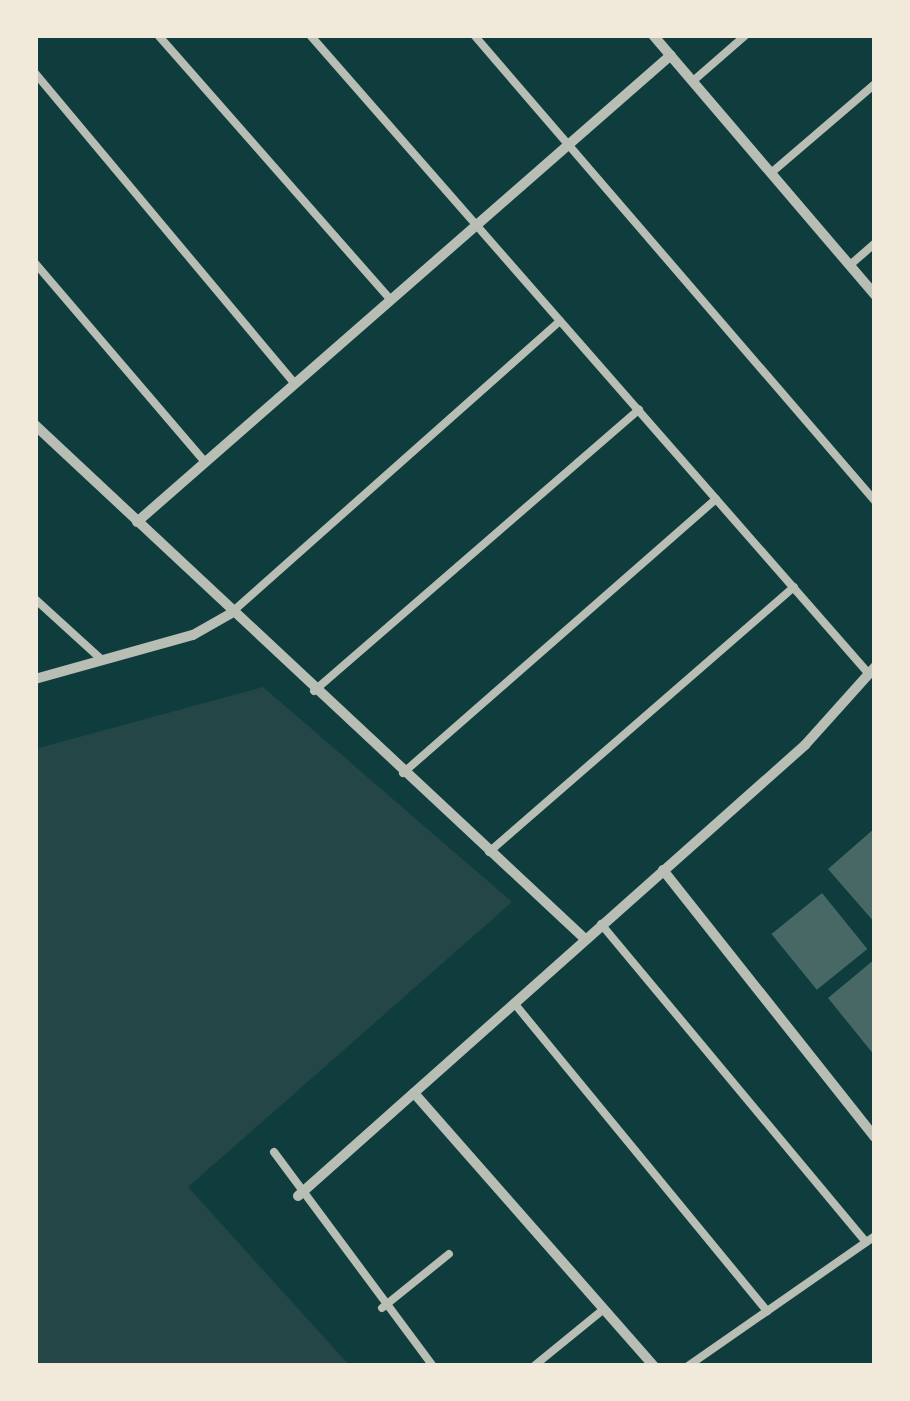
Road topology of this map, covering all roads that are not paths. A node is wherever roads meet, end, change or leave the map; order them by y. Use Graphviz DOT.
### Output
graph roads {
  1 [pos="158,35"];
  2 [pos="310,35"];
  3 [pos="474,35"];
  4 [pos="653,35"];
  5 [pos="746,35"];
  6 [pos="671,55"];
  7 [pos="35,74"];
  8 [pos="693,81"];
  9 [pos="875,84"];
  10 [pos="568,144"];
  11 [pos="771,173"];
  12 [pos="476,225"];
  13 [pos="875,243"];
  14 [pos="35,264"];
  15 [pos="850,266"];
  16 [pos="875,295"];
  17 [pos="390,299"];
  18 [pos="560,320"];
  19 [pos="294,383"];
  20 [pos="639,409"];
  21 [pos="35,425"];
  22 [pos="204,461"];
  23 [pos="716,499"];
  24 [pos="875,501"];
  25 [pos="137,522"];
  26 [pos="794,587"];
  27 [pos="35,599"];
  28 [pos="230,614"];
  29 [pos="103,662"];
  30 [pos="872,671"];
  31 [pos="35,679"];
  32 [pos="314,691"];
  33 [pos="403,773"];
  34 [pos="489,852"];
  35 [pos="663,870"];
  36 [pos="601,924"];
  37 [pos="584,939"];
  38 [pos="514,1003"];
  39 [pos="414,1093"];
  40 [pos="875,1137"];
  41 [pos="274,1152"];
  42 [pos="298,1196"];
  43 [pos="875,1236"];
  44 [pos="866,1242"];
  45 [pos="449,1254"];
  46 [pos="382,1308"];
  47 [pos="604,1309"];
  48 [pos="767,1310"];
  49 [pos="433,1366"];
  50 [pos="534,1366"];
  51 [pos="654,1366"];
  52 [pos="688,1366"];
  1 -- 17 [label="lane"];
  2 -- 12 [label="lane"];
  3 -- 10 [label="lane"];
  4 -- 6 [label="street"];
  5 -- 8 [label="lane"];
  6 -- 8 [label="street"];
  6 -- 10 [label="street"];
  7 -- 19 [label="lane"];
  8 -- 11 [label="street"];
  9 -- 11 [label="lane"];
  10 -- 12 [label="street"];
  10 -- 24 [label="lane"];
  11 -- 15 [label="street"];
  12 -- 17 [label="street"];
  12 -- 18 [label="lane"];
  13 -- 15 [label="lane"];
  14 -- 22 [label="lane"];
  15 -- 16 [label="street"];
  17 -- 19 [label="street"];
  18 -- 20 [label="lane"];
  18 -- 28 [label="lane"];
  19 -- 22 [label="street"];
  20 -- 23 [label="lane"];
  20 -- 32 [label="lane"];
  21 -- 25 [label="street"];
  22 -- 25 [label="street"];
  23 -- 26 [label="lane"];
  23 -- 33 [label="lane"];
  25 -- 28 [label="street"];
  26 -- 30 [label="lane"];
  26 -- 34 [label="lane"];
  27 -- 29 [label="lane"];
  28 -- 29 [label="street"];
  28 -- 32 [label="street"];
  29 -- 31 [label="street"];
  30 -- 35 [label="street"];
  32 -- 33 [label="street"];
  33 -- 34 [label="street"];
  34 -- 37 [label="street"];
  35 -- 36 [label="street"];
  35 -- 40 [label="street"];
  36 -- 37 [label="street"];
  36 -- 44 [label="lane"];
  37 -- 38 [label="street"];
  38 -- 39 [label="street"];
  38 -- 48 [label="lane"];
  39 -- 42 [label="street"];
  39 -- 47 [label="street"];
  41 -- 42 [label="lane"];
  42 -- 46 [label="lane"];
  43 -- 44 [label="lane"];
  44 -- 48 [label="lane"];
  45 -- 46 [label="lane"];
  46 -- 49 [label="lane"];
  47 -- 50 [label="lane"];
  47 -- 51 [label="street"];
  48 -- 52 [label="lane"];
}
